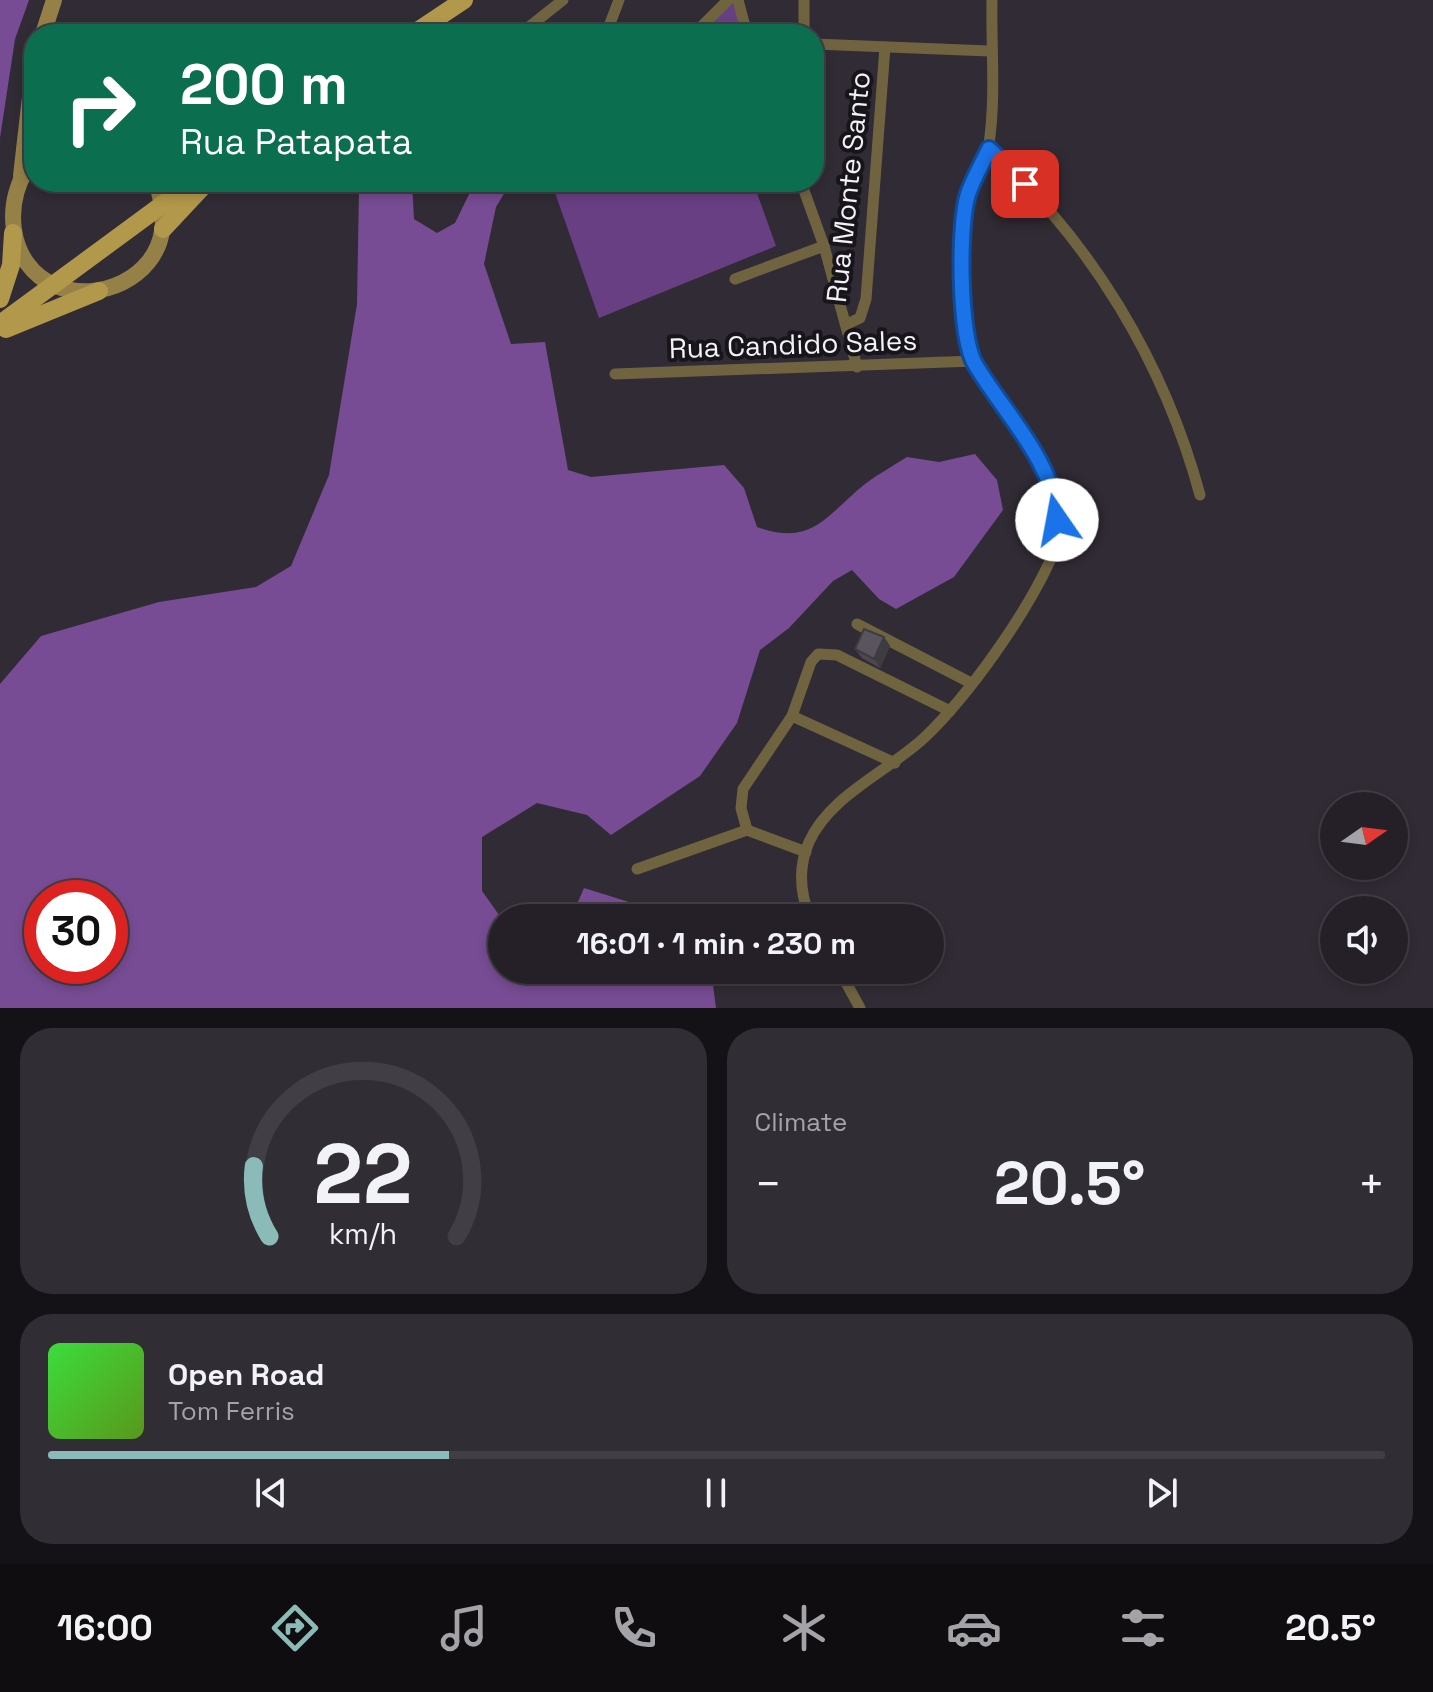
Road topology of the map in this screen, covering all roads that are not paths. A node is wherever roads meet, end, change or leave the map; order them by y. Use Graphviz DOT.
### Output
graph roads {
  1 [pos="54,0"];
  2 [pos="464,0"];
  3 [pos="563,0"];
  4 [pos="619,0"];
  5 [pos="728,0"];
  6 [pos="738,0"];
  7 [pos="804,0"];
  8 [pos="992,0"];
  9 [pos="46,24"];
  10 [pos="428,24"];
  11 [pos="533,24"];
  12 [pos="610,24"];
  13 [pos="704,24"];
  14 [pos="744,24"];
  15 [pos="804,24"];
  16 [pos="824,44"];
  17 [pos="885,47"];
  18 [pos="989,51"];
  19 [pos="24,145"];
  20 [pos="989,149"];
  21 [pos="24,173"];
  22 [pos="20,178"];
  23 [pos="159,192"];
  24 [pos="178,192"];
  25 [pos="198,192"];
  26 [pos="805,192"];
  27 [pos="162,203"];
  28 [pos="163,229"];
  29 [pos="13,233"];
  30 [pos="824,246"];
  31 [pos="735,279"];
  32 [pos="51,284"];
  33 [pos="99,291"];
  34 [pos="0,299"];
  35 [pos="0,324"];
  36 [pos="847,324"];
  37 [pos="0,332"];
  38 [pos="974,361"];
  39 [pos="857,367"];
  40 [pos="615,374"];
  41 [pos="1200,495"];
  42 [pos="857,624"];
  43 [pos="971,683"];
  44 [pos="950,711"];
  45 [pos="792,716"];
  46 [pos="895,763"];
  47 [pos="747,830"];
  48 [pos="806,852"];
  49 [pos="637,869"];
  50 [pos="806,904"];
  51 [pos="847,984"];
  52 [pos="860,1008"];
  1 -- 9 [label="main road"];
  2 -- 10 [label="main road"];
  3 -- 11 [label="street"];
  4 -- 12 [label="street"];
  5 -- 13 [label="street"];
  6 -- 14 [label="street"];
  7 -- 15 [label="street"];
  8 -- 18 [label="street"];
  16 -- 17 [label="street"];
  17 -- 18 [label="street"];
  17 -- 36 [label="street, Rua Monte Santo"];
  18 -- 20 [label="street"];
  19 -- 22 [label="main road"];
  20 -- 38 [label="street"];
  20 -- 41 [label="street"];
  21 -- 22 [label="main road"];
  22 -- 29 [label="main road"];
  23 -- 27 [label="main road"];
  24 -- 27 [label="main road"];
  25 -- 28 [label="main road"];
  26 -- 30 [label="street"];
  27 -- 28 [label="main road"];
  27 -- 32 [label="main road"];
  28 -- 33 [label="main road"];
  29 -- 32 [label="main road"];
  29 -- 34 [label="main road"];
  30 -- 31 [label="street"];
  30 -- 36 [label="street"];
  32 -- 33 [label="main road"];
  32 -- 35 [label="main road"];
  33 -- 37 [label="main road"];
  36 -- 39 [label="street"];
  38 -- 39 [label="street, Rua Candido Sales"];
  38 -- 43 [label="street"];
  39 -- 40 [label="street, Rua Candido Sales"];
  42 -- 43 [label="street"];
  43 -- 44 [label="street"];
  44 -- 45 [label="street"];
  44 -- 46 [label="street"];
  45 -- 46 [label="street"];
  45 -- 47 [label="street"];
  46 -- 48 [label="street"];
  47 -- 48 [label="street"];
  47 -- 49 [label="street"];
  48 -- 50 [label="street"];
  51 -- 52 [label="street"];
}
